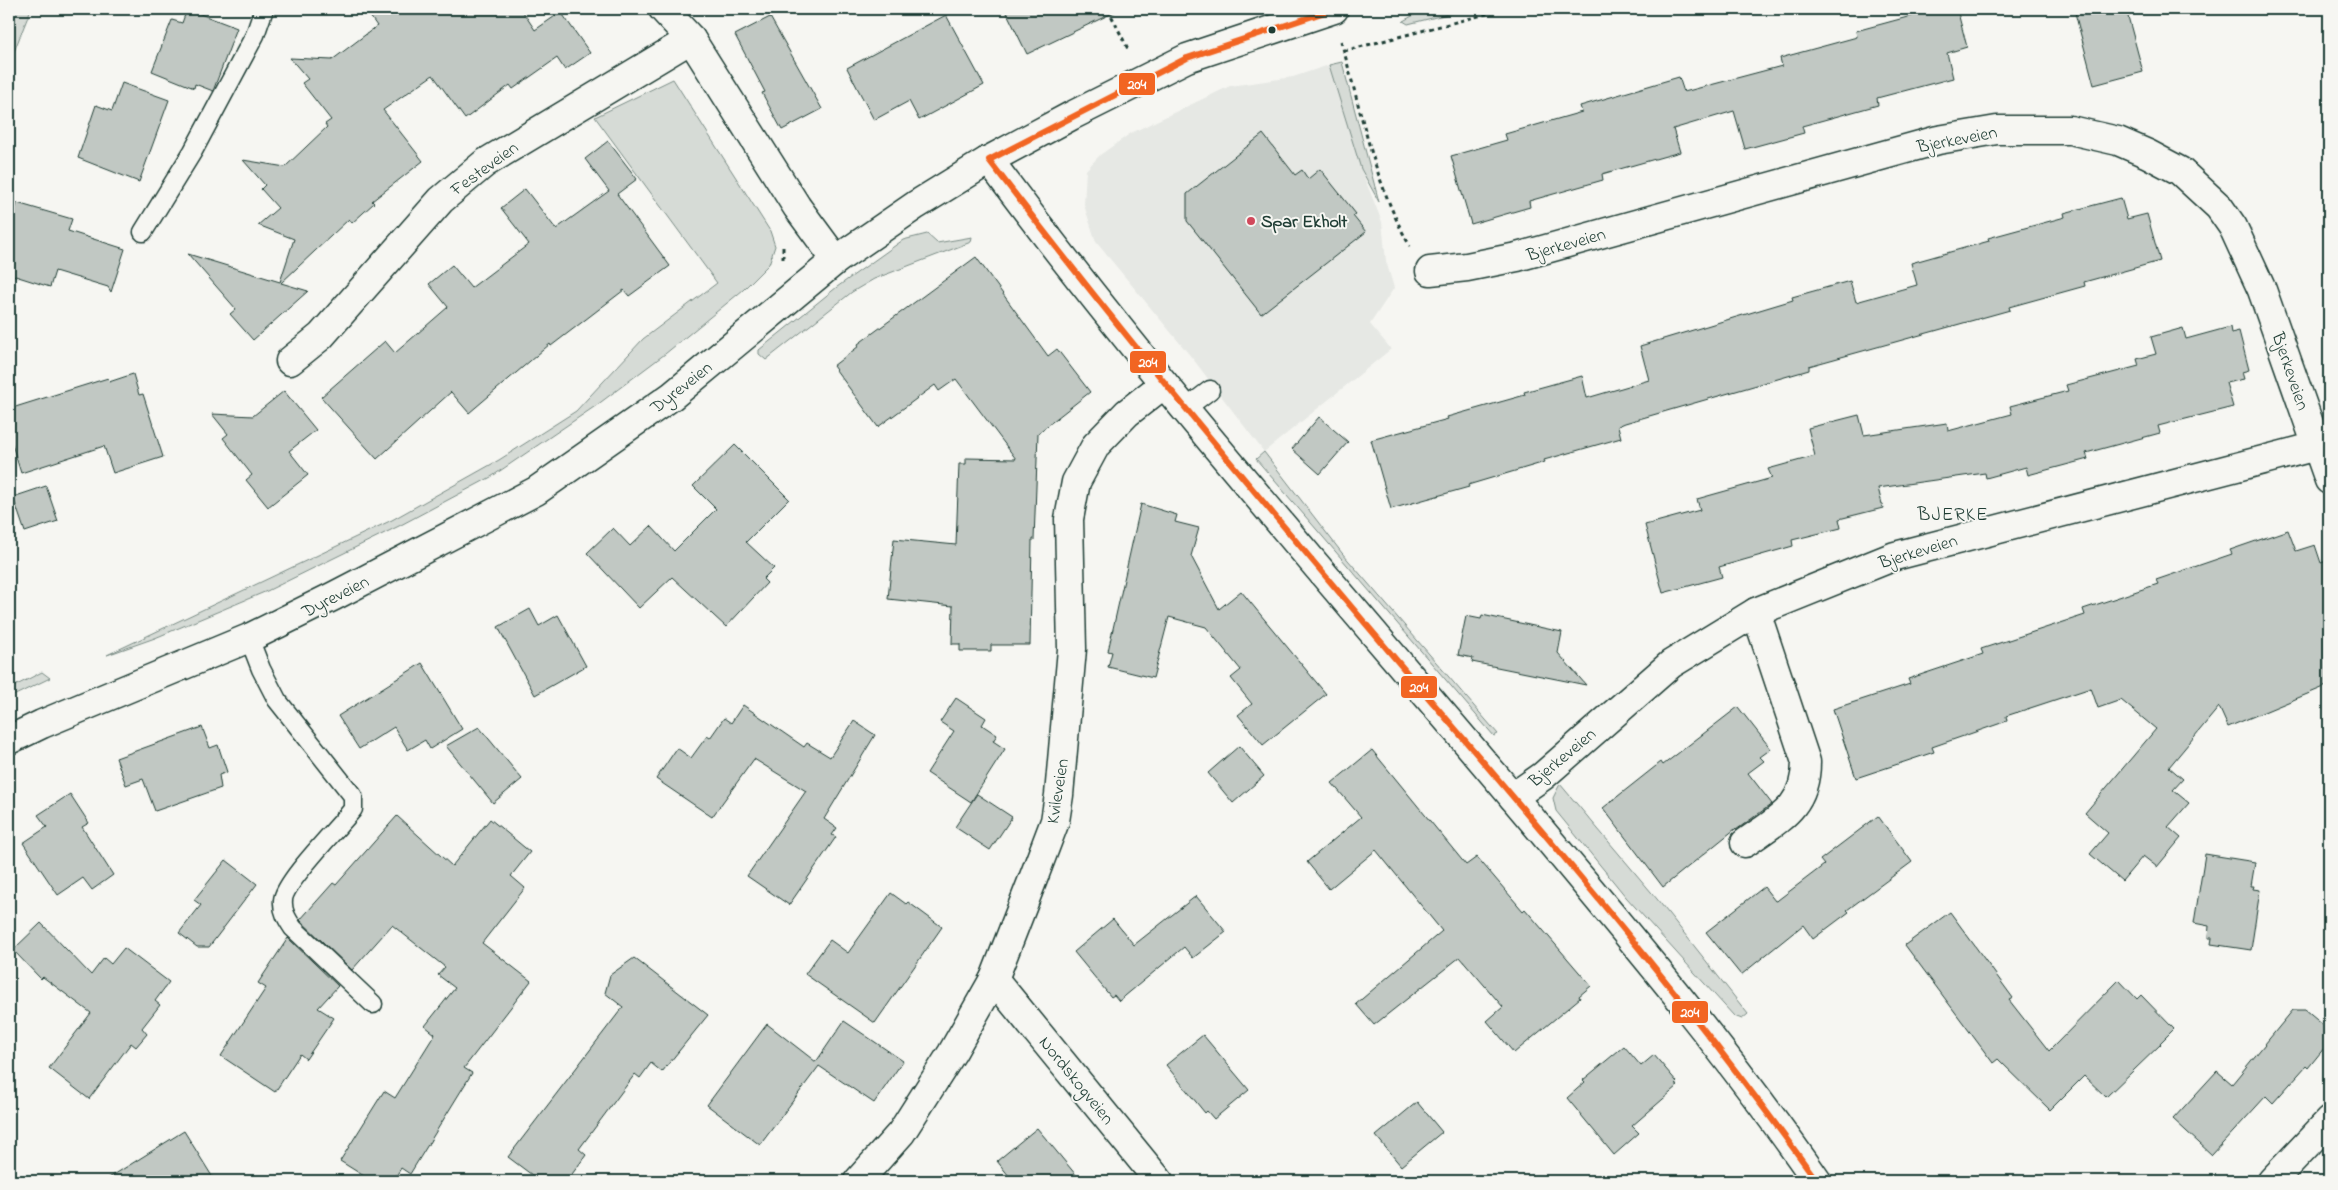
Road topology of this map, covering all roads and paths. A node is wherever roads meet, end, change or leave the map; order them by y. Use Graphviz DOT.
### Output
graph roads {
  1 [pos="264,9"];
  2 [pos="663,9"];
  3 [pos="1108,9"];
  4 [pos="1333,9"];
  5 [pos="1506,9"];
  6 [pos="691,39"];
  7 [pos="1344,51"];
  8 [pos="1130,52"];
  9 [pos="990,160"];
  10 [pos="143,232"];
  11 [pos="784,242"];
  12 [pos="836,260"];
  13 [pos="782,263"];
  14 [pos="1430,271"];
  15 [pos="290,360"];
  16 [pos="1164,384"];
  17 [pos="1210,390"];
  18 [pos="1185,409"];
  19 [pos="2317,446"];
  20 [pos="2329,480"];
  21 [pos="1756,612"];
  22 [pos="249,638"];
  23 [pos="9,740"];
  24 [pos="1513,797"];
  25 [pos="1745,843"];
  26 [pos="994,979"];
  27 [pos="373,1004"];
  28 [pos="2329,1121"];
  29 [pos="858,1181"];
  30 [pos="1159,1181"];
  31 [pos="1817,1181"];
  32 [pos="2272,1181"];
  1 -- 10 [label="lane"];
  2 -- 6 [label="street"];
  3 -- 8 [label="path"];
  4 -- 7 [label="path"];
  4 -- 9 [label="street, Dyreveien"];
  5 -- 7 [label="path"];
  6 -- 12 [label="street"];
  6 -- 15 [label="street, Festeveien"];
  7 -- 14 [label="path"];
  9 -- 12 [label="street, Dyreveien"];
  9 -- 16 [label="street"];
  11 -- 13 [label="path"];
  12 -- 22 [label="street, Dyreveien"];
  14 -- 19 [label="street, Bjerkeveien"];
  16 -- 18 [label="street"];
  16 -- 26 [label="street, Kvileveien"];
  17 -- 18 [label="lane"];
  18 -- 24 [label="street"];
  19 -- 20 [label="street, Bjerkeveien"];
  19 -- 21 [label="street, Bjerkeveien"];
  21 -- 24 [label="street, Bjerkeveien"];
  21 -- 25 [label="street"];
  22 -- 23 [label="street, Dyreveien"];
  22 -- 27 [label="lane"];
  24 -- 31 [label="street"];
  26 -- 29 [label="street, Kvileveien"];
  26 -- 30 [label="street, Nordskogveien"];
  28 -- 32 [label="street"];
}
